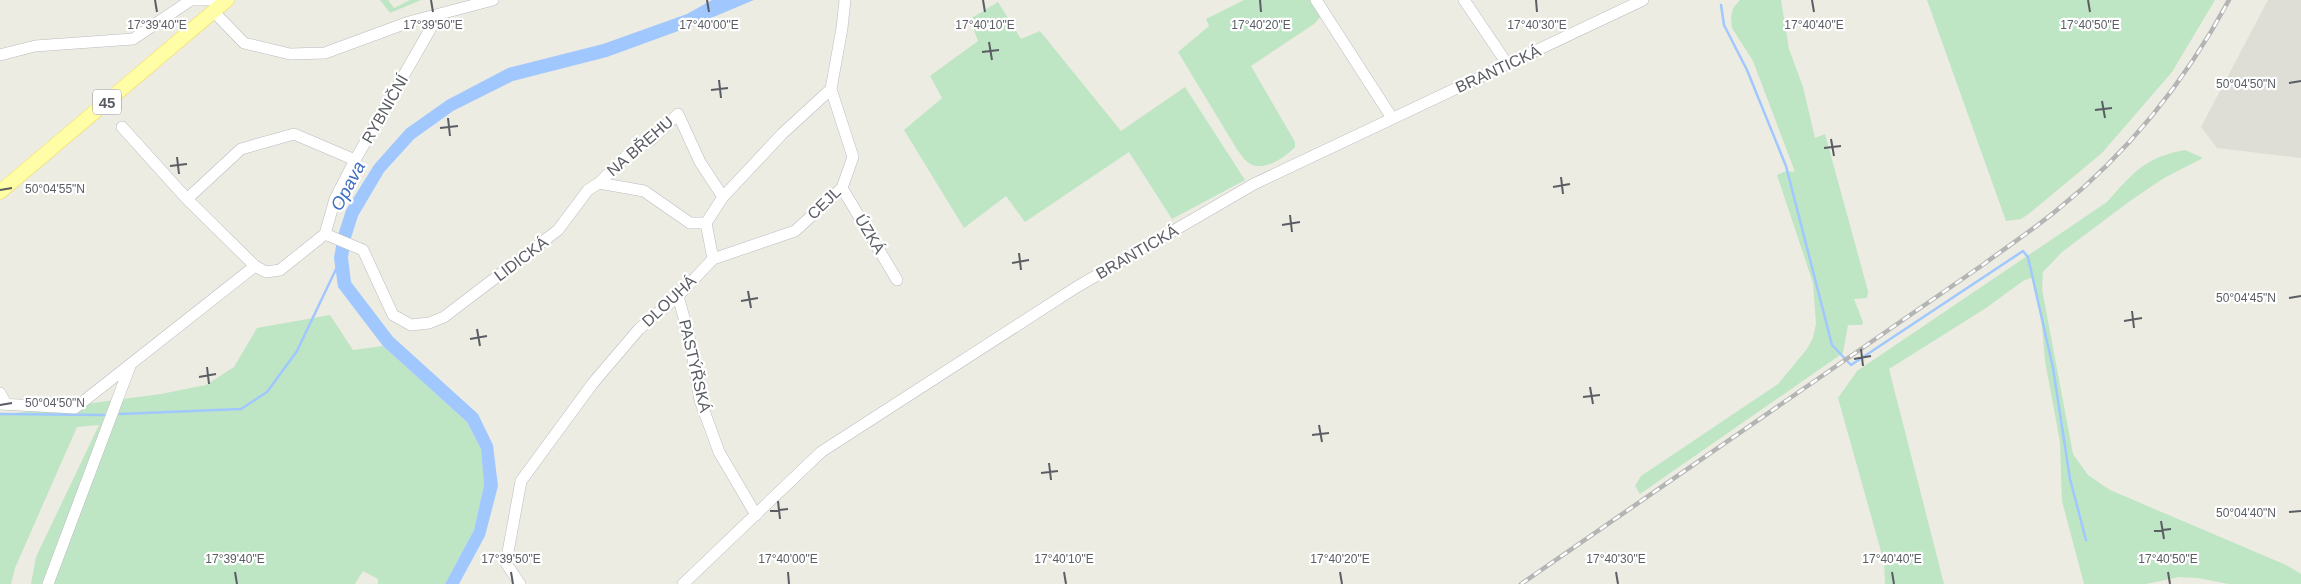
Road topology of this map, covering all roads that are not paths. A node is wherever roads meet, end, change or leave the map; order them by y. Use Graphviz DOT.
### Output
graph roads {
  1 [pos="227,0"];
  2 [pos="493,0"];
  3 [pos="844,0"];
  4 [pos="1316,0"];
  5 [pos="1464,0"];
  6 [pos="1643,0"];
  7 [pos="215,6"];
  8 [pos="439,14"];
  9 [pos="0,55"];
  10 [pos="1508,65"];
  11 [pos="831,89"];
  12 [pos="1392,118"];
  13 [pos="122,127"];
  14 [pos="355,160"];
  15 [pos="599,183"];
  16 [pos="842,188"];
  17 [pos="0,192"];
  18 [pos="723,197"];
  19 [pos="187,199"];
  20 [pos="706,223"];
  21 [pos="330,236"];
  22 [pos="713,259"];
  23 [pos="255,266"];
  24 [pos="897,280"];
  25 [pos="678,296"];
  26 [pos="131,364"];
  27 [pos="0,393"];
  28 [pos="3,404"];
  29 [pos="756,515"];
  30 [pos="48,584"];
  31 [pos="520,584"];
  32 [pos="683,584"];
  1 -- 7 [label="main road, 45"];
  2 -- 8 [label="street"];
  3 -- 11 [label="street"];
  4 -- 12 [label="street"];
  5 -- 10 [label="street"];
  6 -- 10 [label="street, BRANTICKÁ"];
  7 -- 8 [label="street"];
  7 -- 9 [label="street"];
  7 -- 17 [label="main road, 45"];
  8 -- 14 [label="street, RYBNIČNÍ"];
  10 -- 12 [label="street, BRANTICKÁ"];
  11 -- 16 [label="street, CEJL"];
  11 -- 18 [label="street"];
  12 -- 29 [label="street, BRANTICKÁ"];
  13 -- 19 [label="street"];
  14 -- 19 [label="street"];
  14 -- 21 [label="street, RYBNIČNÍ"];
  15 -- 18 [label="street, NA BŘEHU"];
  15 -- 20 [label="street"];
  15 -- 21 [label="street, LIDICKÁ"];
  16 -- 22 [label="street, CEJL"];
  16 -- 24 [label="street, ÚZKÁ"];
  18 -- 20 [label="street"];
  19 -- 23 [label="street"];
  20 -- 22 [label="street"];
  21 -- 23 [label="street"];
  22 -- 25 [label="street, DLOUHÁ"];
  23 -- 26 [label="street"];
  25 -- 29 [label="street, PASTÝŘSKÁ"];
  25 -- 31 [label="street, DLOUHÁ"];
  26 -- 28 [label="street"];
  26 -- 30 [label="street"];
  27 -- 28 [label="street"];
  29 -- 32 [label="street, BRANTICKÁ"];
}
